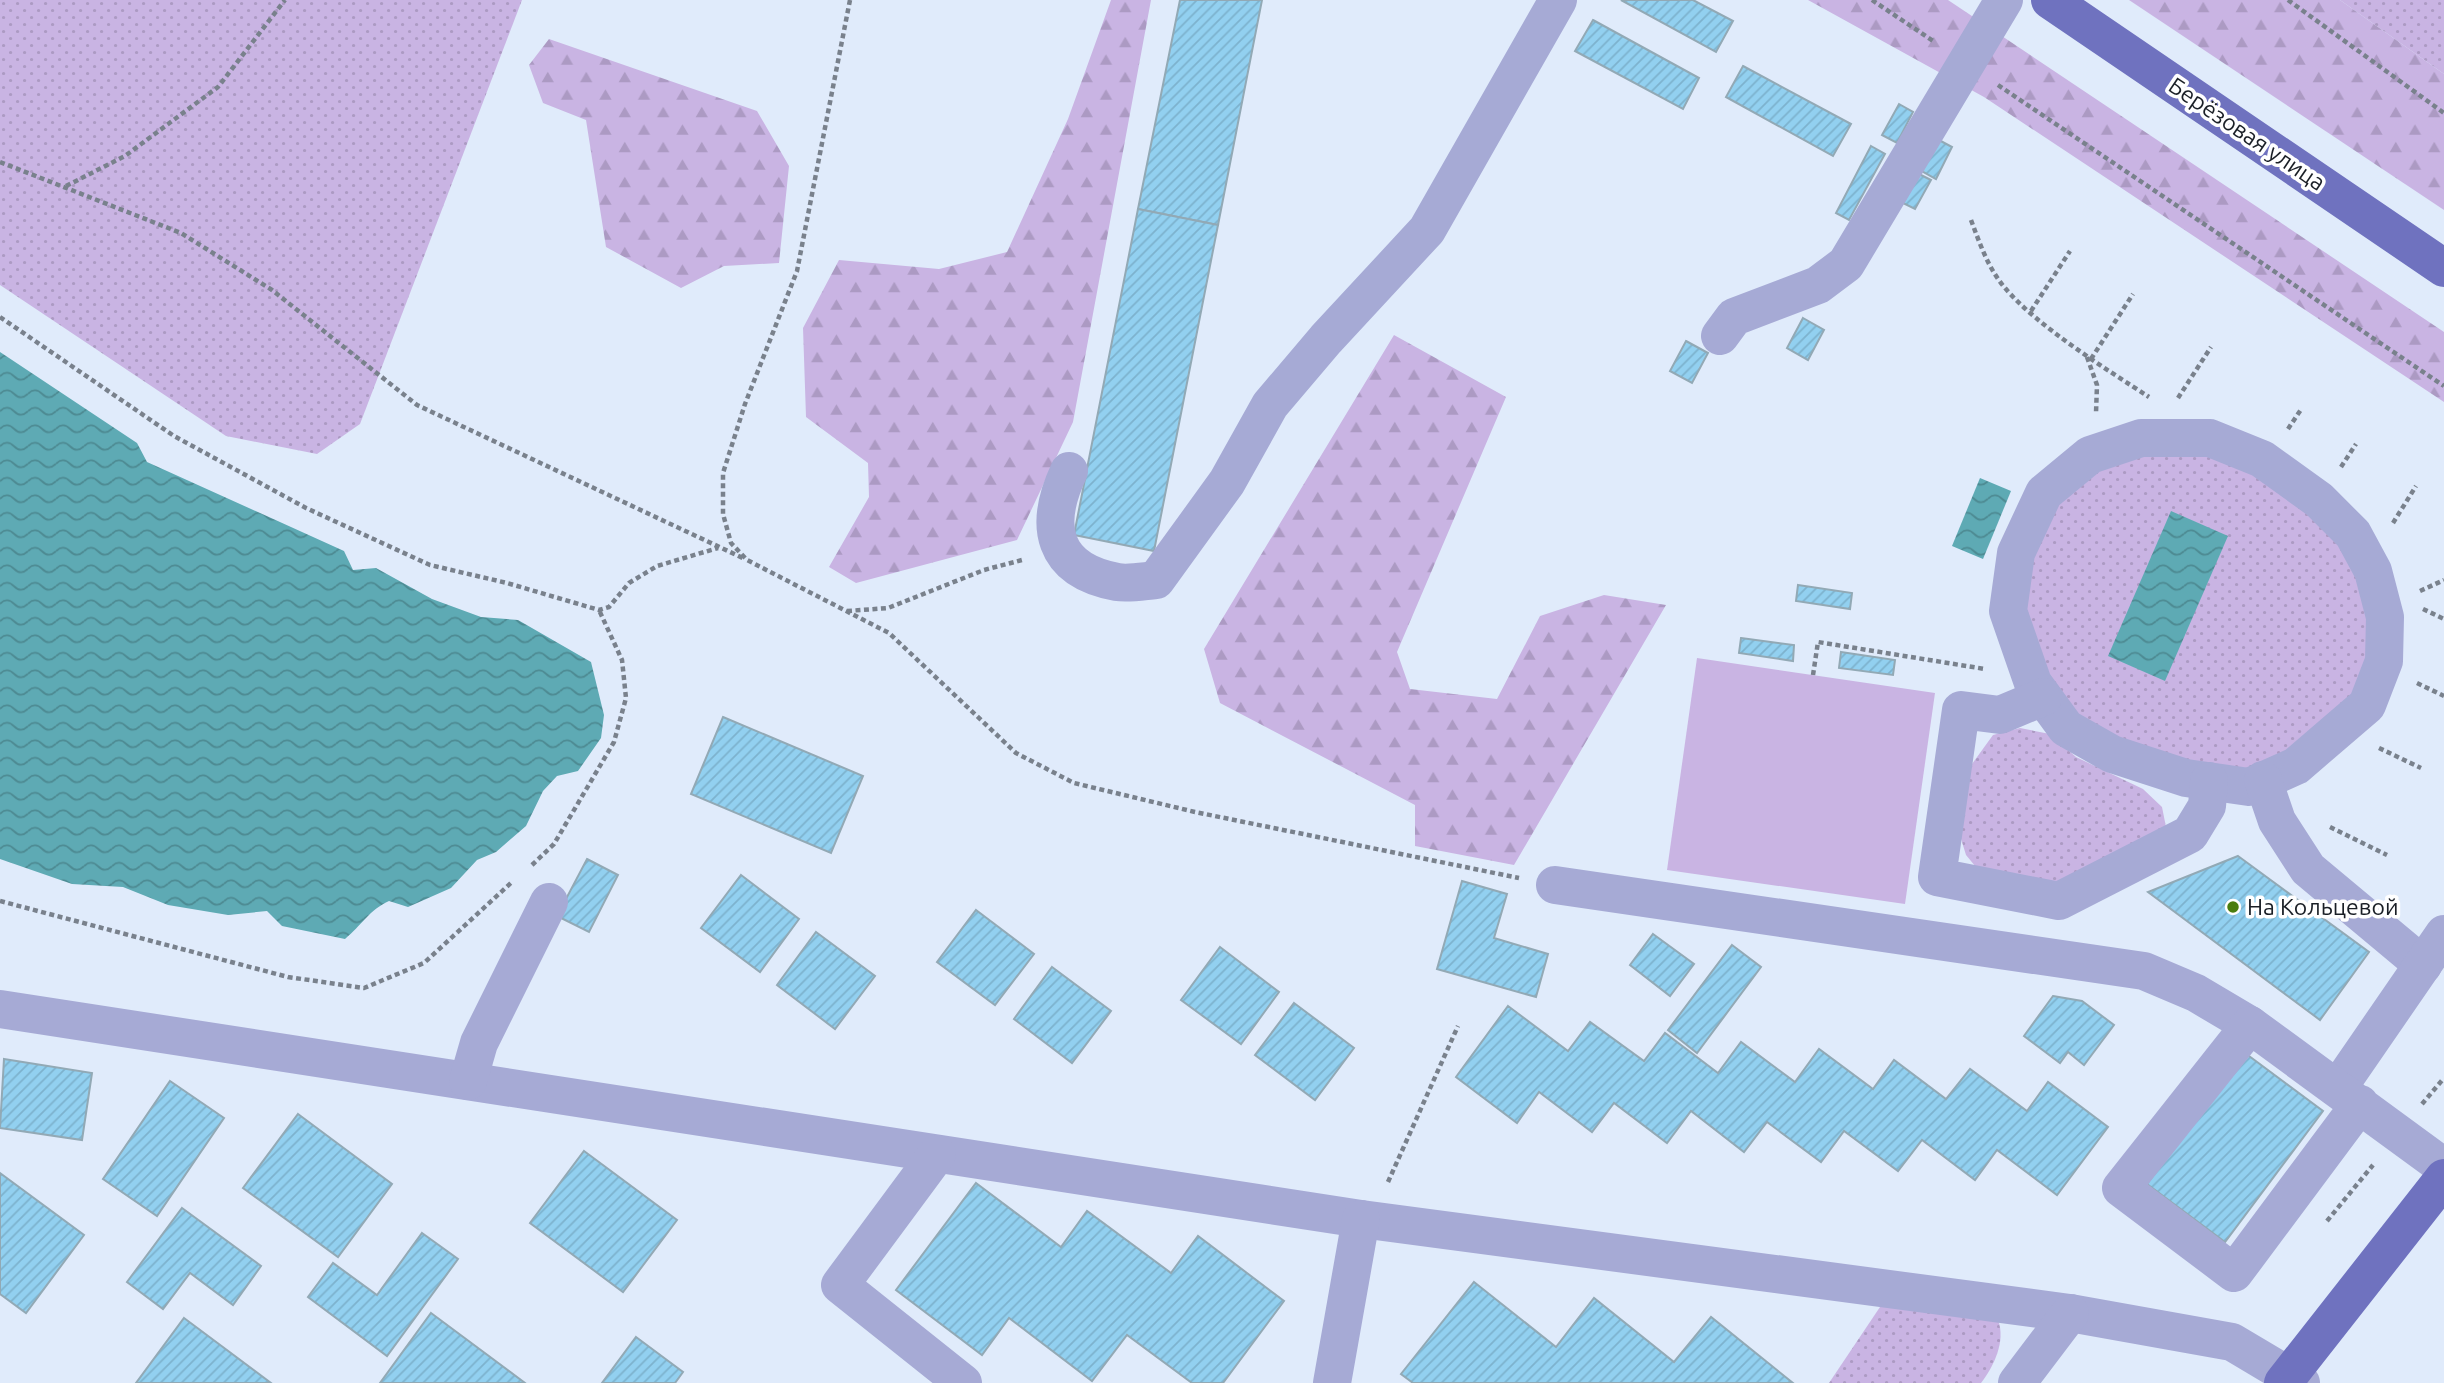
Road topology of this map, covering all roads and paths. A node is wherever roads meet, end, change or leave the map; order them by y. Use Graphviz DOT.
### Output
graph roads {
  1 [pos="285,0"];
  2 [pos="850,0"];
  3 [pos="1558,0"];
  4 [pos="1872,0"];
  5 [pos="2004,0"];
  6 [pos="2050,0"];
  7 [pos="2288,0"];
  8 [pos="1966,63"];
  9 [pos="2444,113"];
  10 [pos="0,162"];
  11 [pos="65,187"];
  12 [pos="1971,220"];
  13 [pos="2070,251"];
  14 [pos="2444,268"];
  15 [pos="2133,294"];
  16 [pos="2031,311"];
  17 [pos="0,317"];
  18 [pos="1720,335"];
  19 [pos="2211,347"];
  20 [pos="2091,359"];
  21 [pos="2444,386"];
  22 [pos="2177,400"];
  23 [pos="2159,403"];
  24 [pos="1069,471"];
  25 [pos="719,548"];
  26 [pos="1065,557"];
  27 [pos="747,560"];
  28 [pos="2444,580"];
  29 [pos="2413,594"];
  30 [pos="599,610"];
  31 [pos="846,611"];
  32 [pos="1813,675"];
  33 [pos="2037,686"];
  34 [pos="2263,780"];
  35 [pos="2209,781"];
  36 [pos="524,872"];
  37 [pos="514,881"];
  38 [pos="1555,885"];
  39 [pos="0,901"];
  40 [pos="549,902"];
  41 [pos="2444,934"];
  42 [pos="2423,965"];
  43 [pos="0,1009"];
  44 [pos="2250,1025"];
  45 [pos="1458,1026"];
  46 [pos="468,1082"];
  47 [pos="2349,1096"];
  48 [pos="937,1154"];
  49 [pos="2444,1167"];
  50 [pos="2444,1178"];
  51 [pos="1362,1219"];
  52 [pos="2070,1313"];
  53 [pos="1336,1380"];
  54 [pos="2291,1381"];
  55 [pos="963,1383"];
  56 [pos="2017,1383"];
  1 -- 11 [label="path"];
  2 -- 27 [label="path"];
  3 -- 26 [label="lane"];
  4 -- 8 [label="path"];
  5 -- 8 [label="lane"];
  6 -- 14 [label="main road, Берёзовая улица"];
  7 -- 9 [label="path"];
  8 -- 18 [label="lane"];
  8 -- 21 [label="path"];
  10 -- 11 [label="path"];
  11 -- 25 [label="path"];
  12 -- 16 [label="path"];
  13 -- 16 [label="path"];
  15 -- 20 [label="path"];
  16 -- 20 [label="path"];
  17 -- 30 [label="path"];
  19 -- 22 [label="path"];
  20 -- 23 [label="path"];
  24 -- 26 [label="lane"];
  25 -- 27 [label="path"];
  25 -- 30 [label="path"];
  26 -- 31 [label="path"];
  27 -- 31 [label="path"];
  28 -- 29 [label="path"];
  30 -- 36 [label="path"];
  31 -- 38 [label="path"];
  32 -- 33 [label="path"];
  33 -- 34 [label="lane"];
  33 -- 35 [label="lane"];
  33 -- 35 [label="lane"];
  34 -- 35 [label="lane"];
  34 -- 42 [label="lane"];
  37 -- 39 [label="path"];
  38 -- 44 [label="lane"];
  40 -- 46 [label="lane"];
  41 -- 42 [label="lane"];
  42 -- 47 [label="lane"];
  43 -- 46 [label="lane"];
  44 -- 47 [label="lane"];
  44 -- 47 [label="lane"];
  45 -- 51 [label="path"];
  46 -- 48 [label="lane"];
  47 -- 49 [label="lane"];
  48 -- 51 [label="lane"];
  48 -- 55 [label="lane"];
  50 -- 54 [label="main road"];
  51 -- 52 [label="lane"];
  51 -- 53 [label="lane"];
  52 -- 54 [label="lane"];
  52 -- 56 [label="lane"];
}
